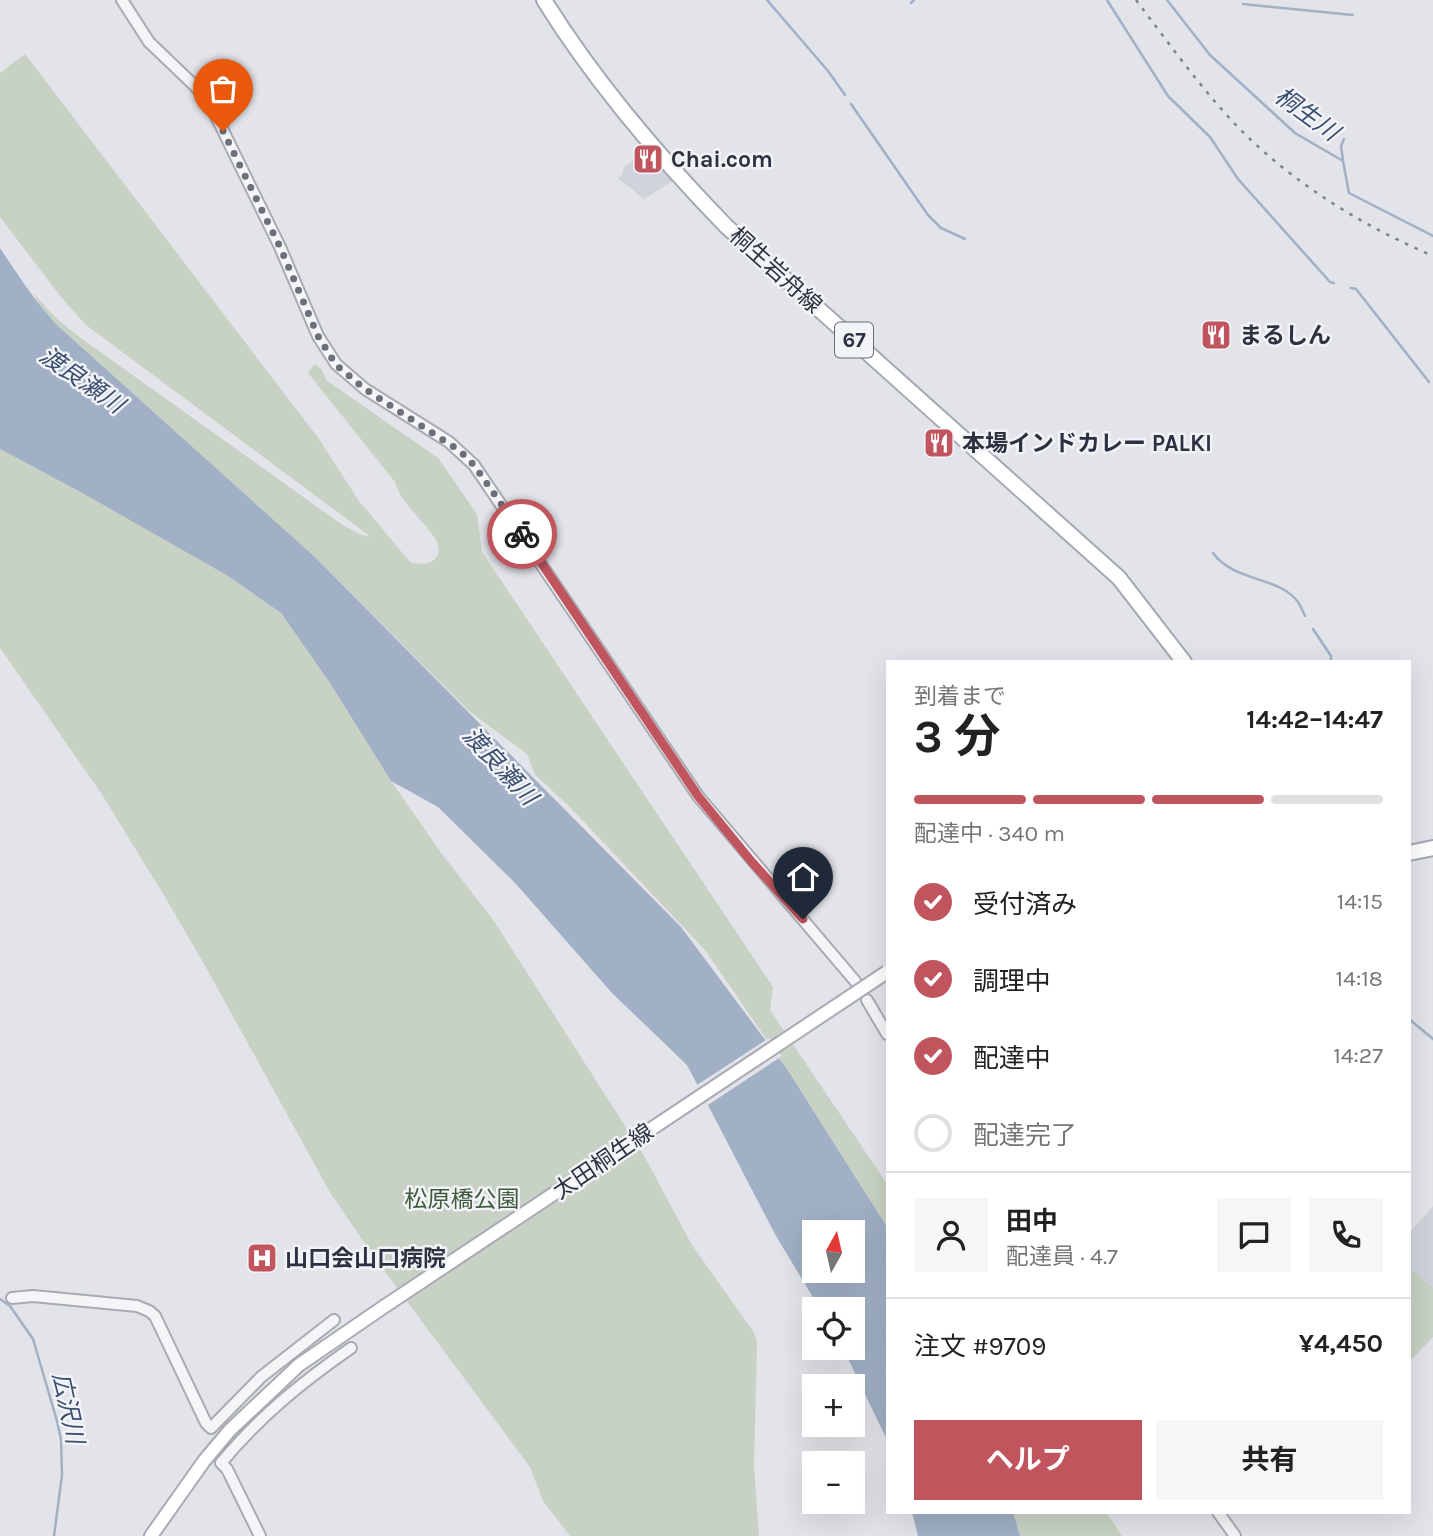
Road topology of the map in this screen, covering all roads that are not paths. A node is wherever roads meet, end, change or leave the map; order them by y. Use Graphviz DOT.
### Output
graph roads {
  1 [pos="122,0"];
  2 [pos="544,0"];
  3 [pos="1182,660"];
  4 [pos="1433,848"];
  5 [pos="1411,853"];
  6 [pos="886,973"];
  7 [pos="855,981"];
  8 [pos="867,1000"];
  9 [pos="886,1032"];
  10 [pos="12,1298"];
  11 [pos="334,1320"];
  12 [pos="351,1348"];
  13 [pos="1219,1514"];
  14 [pos="151,1536"];
  15 [pos="260,1536"];
  16 [pos="1235,1536"];
  1 -- 7 [label="street"];
  2 -- 3 [label="main road, 桐生岩舟線 / 67"];
  4 -- 5 [label="main road"];
  6 -- 14 [label="main road, 太田桐生線, bridge"];
  8 -- 9 [label="street"];
  10 -- 11 [label="street"];
  12 -- 15 [label="street"];
  13 -- 16 [label="street"];
}
